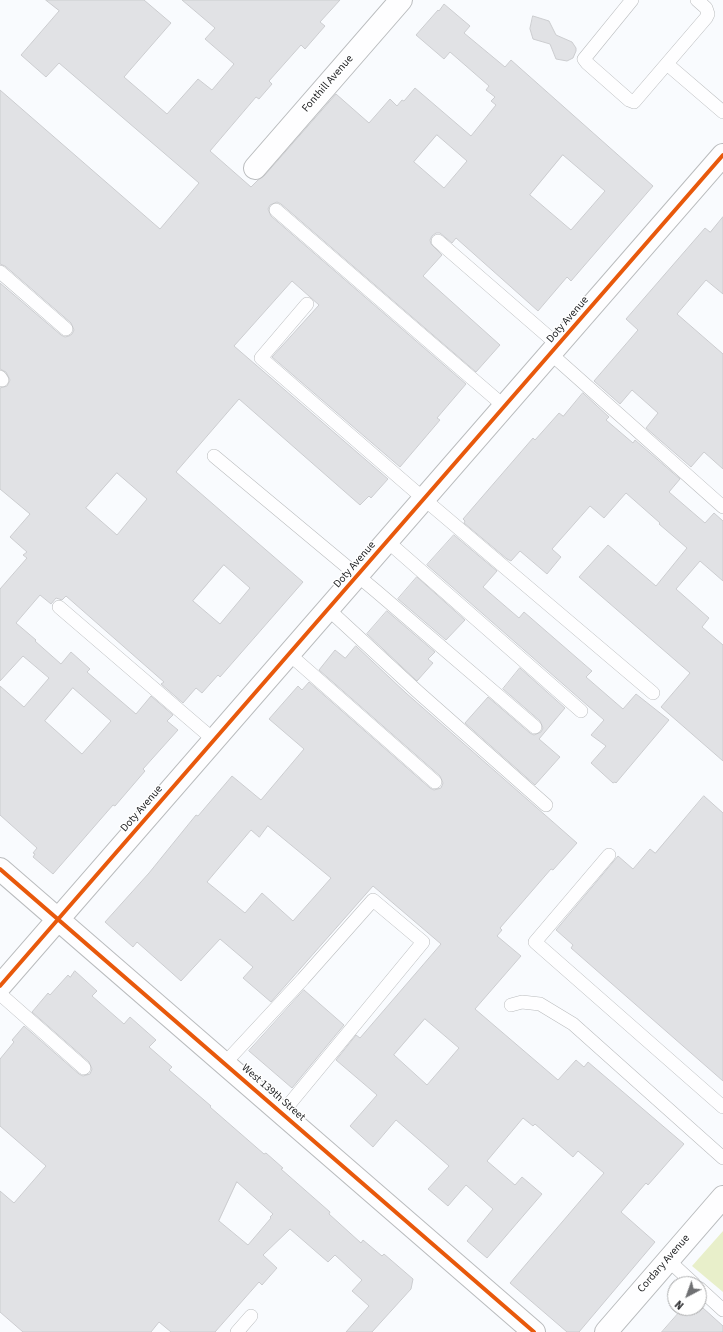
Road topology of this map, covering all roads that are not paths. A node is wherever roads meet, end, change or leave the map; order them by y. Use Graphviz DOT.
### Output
graph roads {
  1 [pos="401,0"];
  2 [pos="632,0"];
  3 [pos="697,0"];
  4 [pos="667,64"];
  5 [pos="723,112"];
  6 [pos="721,161"];
  7 [pos="256,168"];
  8 [pos="276,210"];
  9 [pos="438,241"];
  10 [pos="0,272"];
  11 [pos="307,304"];
  12 [pos="66,329"];
  13 [pos="554,349"];
  14 [pos="504,406"];
  15 [pos="214,456"];
  16 [pos="424,499"];
  17 [pos="723,507"];
  18 [pos="387,541"];
  19 [pos="357,576"];
  20 [pos="59,607"];
  21 [pos="328,609"];
  22 [pos="289,654"];
  23 [pos="653,693"];
  24 [pos="581,711"];
  25 [pos="535,727"];
  26 [pos="214,740"];
  27 [pos="435,782"];
  28 [pos="546,805"];
  29 [pos="609,855"];
  30 [pos="0,869"];
  31 [pos="58,919"];
  32 [pos="0,986"];
  33 [pos="0,994"];
  34 [pos="511,1005"];
  35 [pos="225,1063"];
  36 [pos="84,1068"];
  37 [pos="723,1107"];
  38 [pos="282,1113"];
  39 [pos="723,1158"];
  40 [pos="723,1197"];
  41 [pos="668,1260"];
  42 [pos="685,1276"];
  43 [pos="707,1295"];
  44 [pos="723,1310"];
  45 [pos="251,1316"];
  46 [pos="237,1332"];
  47 [pos="534,1332"];
  48 [pos="606,1332"];
  1 -- 7 [label="street, Fonthill Avenue"];
  2 -- 4 [label="lane"];
  3 -- 4 [label="lane"];
  4 -- 5 [label="lane"];
  6 -- 13 [label="street, Doty Avenue"];
  8 -- 14 [label="lane"];
  9 -- 13 [label="lane"];
  10 -- 12 [label="lane"];
  11 -- 16 [label="lane"];
  13 -- 14 [label="street, Doty Avenue"];
  13 -- 17 [label="lane"];
  14 -- 16 [label="street, Doty Avenue"];
  15 -- 19 [label="lane"];
  16 -- 18 [label="street, Doty Avenue"];
  16 -- 23 [label="lane"];
  18 -- 19 [label="street, Doty Avenue"];
  18 -- 24 [label="lane"];
  19 -- 21 [label="street, Doty Avenue"];
  19 -- 25 [label="lane"];
  20 -- 26 [label="lane"];
  21 -- 22 [label="street, Doty Avenue"];
  21 -- 28 [label="lane"];
  22 -- 26 [label="street, Doty Avenue"];
  22 -- 27 [label="lane"];
  26 -- 31 [label="street, Doty Avenue"];
  29 -- 37 [label="lane"];
  30 -- 31 [label="street, West 139th Street"];
  31 -- 32 [label="street, Doty Avenue"];
  31 -- 35 [label="street, West 139th Street"];
  33 -- 36 [label="lane"];
  34 -- 39 [label="lane"];
  35 -- 38 [label="street, West 139th Street"];
  35 -- 38 [label="lane"];
  38 -- 47 [label="street, West 139th Street"];
  40 -- 41 [label="street, Cordary Avenue"];
  41 -- 42 [label="lane"];
  41 -- 48 [label="street, Cordary Avenue"];
  43 -- 44 [label="lane"];
  45 -- 46 [label="lane"];
}
